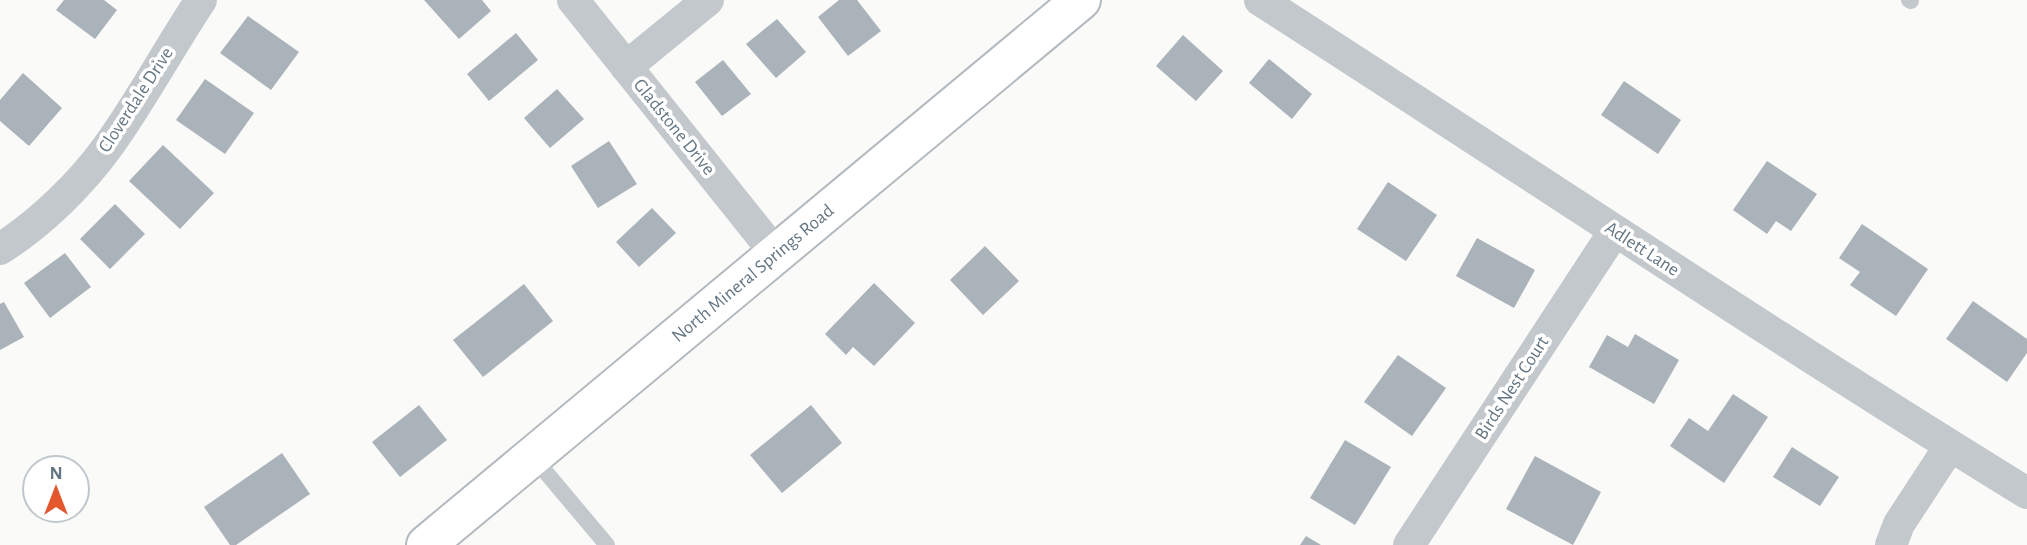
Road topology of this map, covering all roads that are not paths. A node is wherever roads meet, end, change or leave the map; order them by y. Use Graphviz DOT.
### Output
graph roads {
  1 [pos="200,0"];
  2 [pos="573,0"];
  3 [pos="708,0"];
  4 [pos="1081,0"];
  5 [pos="1260,0"];
  6 [pos="626,66"];
  7 [pos="1614,232"];
  8 [pos="0,249"];
  9 [pos="776,254"];
  10 [pos="1950,446"];
  11 [pos="533,457"];
  12 [pos="2027,493"];
  13 [pos="426,545"];
  14 [pos="607,545"];
  15 [pos="1409,545"];
  16 [pos="1891,545"];
  1 -- 8 [label="street, Cloverdale Drive"];
  2 -- 6 [label="street, Gladstone Drive"];
  3 -- 6 [label="street"];
  4 -- 9 [label="street, North Mineral Springs Road"];
  5 -- 7 [label="street, Adlett Lane"];
  6 -- 9 [label="street, Gladstone Drive"];
  7 -- 10 [label="street, Adlett Lane"];
  7 -- 15 [label="street, Birds Nest Court"];
  9 -- 11 [label="street, North Mineral Springs Road"];
  10 -- 12 [label="street, Adlett Lane"];
  10 -- 16 [label="street"];
  11 -- 13 [label="street, North Mineral Springs Road"];
  11 -- 14 [label="lane"];
}
